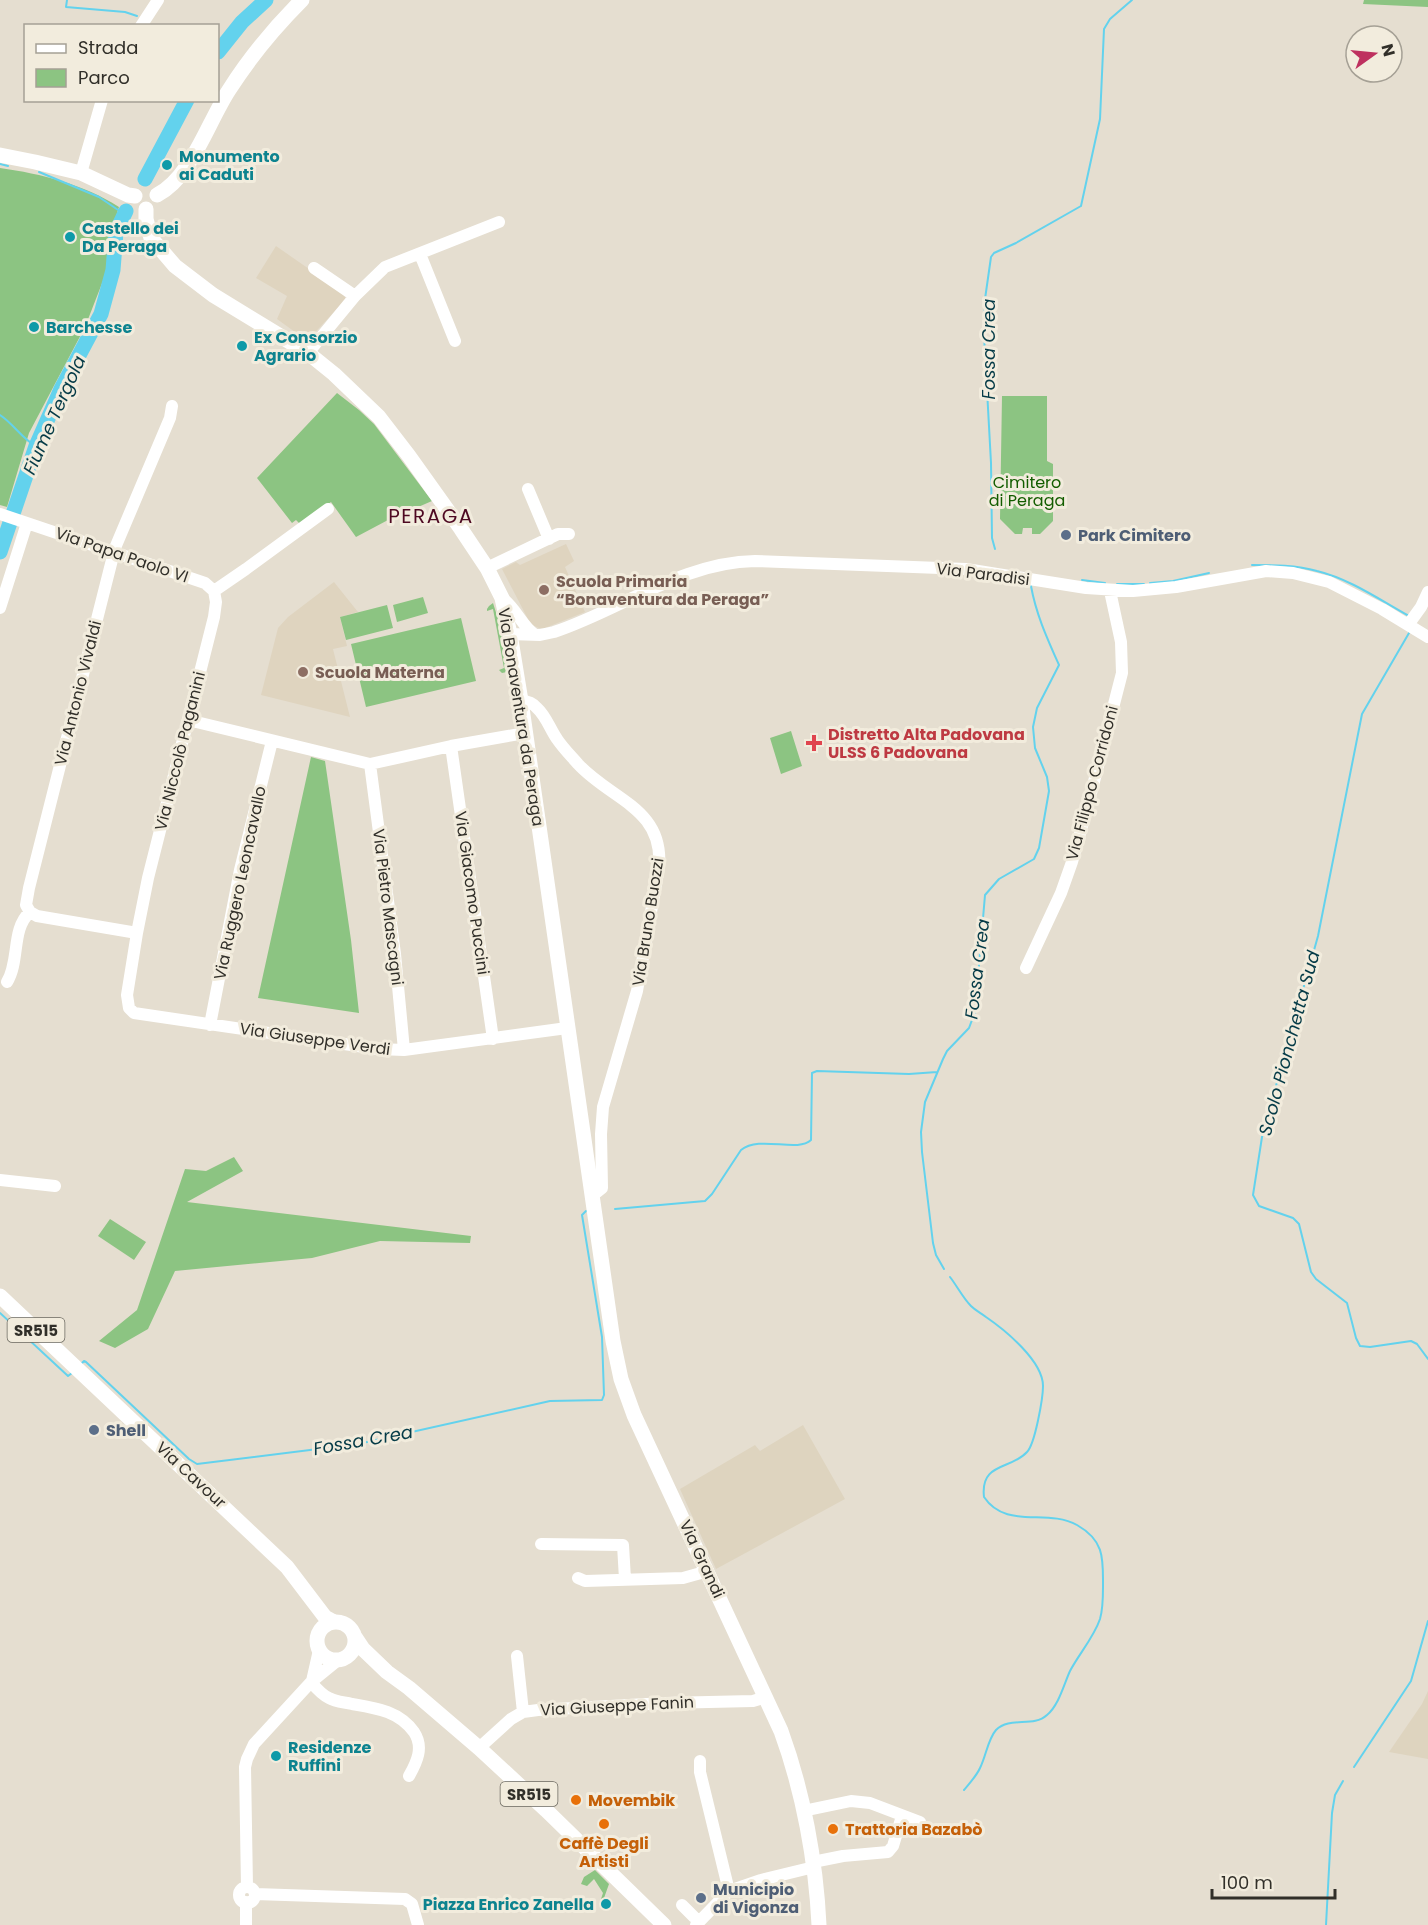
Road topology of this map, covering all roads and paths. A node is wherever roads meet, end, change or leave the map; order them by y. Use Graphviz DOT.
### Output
graph roads {
  1 [pos="158,0"];
  2 [pos="302,0"];
  3 [pos="142,24"];
  4 [pos="101,102"];
  5 [pos="0,155"];
  6 [pos="81,173"];
  7 [pos="157,195"];
  8 [pos="135,196"];
  9 [pos="146,209"];
  10 [pos="499,222"];
  11 [pos="420,254"];
  12 [pos="314,268"];
  13 [pos="355,296"];
  14 [pos="455,341"];
  15 [pos="308,353"];
  16 [pos="172,406"];
  17 [pos="528,489"];
  18 [pos="328,509"];
  19 [pos="0,514"];
  20 [pos="23,522"];
  21 [pos="569,534"];
  22 [pos="549,539"];
  23 [pos="114,552"];
  24 [pos="487,568"];
  25 [pos="214,591"];
  26 [pos="1110,591"];
  27 [pos="1428,592"];
  28 [pos="502,598"];
  29 [pos="0,608"];
  30 [pos="1411,620"];
  31 [pos="510,634"];
  32 [pos="535,635"];
  33 [pos="1428,638"];
  34 [pos="521,701"];
  35 [pos="188,720"];
  36 [pos="525,733"];
  37 [pos="272,741"];
  38 [pos="451,746"];
  39 [pos="370,764"];
  40 [pos="30,912"];
  41 [pos="137,933"];
  42 [pos="1026,968"];
  43 [pos="7,982"];
  44 [pos="134,1013"];
  45 [pos="210,1025"];
  46 [pos="567,1028"];
  47 [pos="493,1039"];
  48 [pos="404,1050"];
  49 [pos="0,1180"];
  50 [pos="55,1186"];
  51 [pos="592,1192"];
  52 [pos="0,1296"];
  53 [pos="541,1544"];
  54 [pos="708,1571"];
  55 [pos="578,1578"];
  56 [pos="625,1579"];
  57 [pos="300,1583"];
  58 [pos="334,1622"];
  59 [pos="319,1634"];
  60 [pos="354,1638"];
  61 [pos="319,1650"];
  62 [pos="517,1656"];
  63 [pos="342,1658"];
  64 [pos="387,1672"];
  65 [pos="311,1682"];
  66 [pos="766,1697"];
  67 [pos="523,1712"];
  68 [pos="479,1748"];
  69 [pos="700,1761"];
  70 [pos="409,1776"];
  71 [pos="803,1811"];
  72 [pos="902,1816"];
  73 [pos="920,1822"];
  74 [pos="813,1864"];
  75 [pos="729,1891"];
  76 [pos="249,1894"];
  77 [pos="688,1916"];
  78 [pos="246,1925"];
  79 [pos="418,1925"];
  80 [pos="664,1925"];
  81 [pos="819,1925"];
  1 -- 3 [label="street"];
  2 -- 7 [label="main road"];
  4 -- 6 [label="street"];
  5 -- 6 [label="main road"];
  6 -- 8 [label="main road"];
  7 -- 8 [label="main road"];
  7 -- 9 [label="main road"];
  8 -- 9 [label="main road"];
  9 -- 15 [label="main road, Via Bonaventura da Peraga"];
  10 -- 11 [label="street"];
  11 -- 13 [label="street"];
  11 -- 14 [label="street"];
  12 -- 13 [label="street"];
  13 -- 15 [label="street"];
  15 -- 24 [label="main road, Via Bonaventura da Peraga"];
  16 -- 23 [label="street, Via Antonio Vivaldi"];
  17 -- 22 [label="street"];
  18 -- 25 [label="street"];
  19 -- 20 [label="street, Via Papa Paolo VI"];
  20 -- 23 [label="street, Via Papa Paolo VI"];
  20 -- 29 [label="street"];
  21 -- 22 [label="street"];
  22 -- 24 [label="street"];
  23 -- 25 [label="street, Via Papa Paolo VI"];
  23 -- 40 [label="street, Via Antonio Vivaldi"];
  24 -- 28 [label="main road, Via Bonaventura da Peraga"];
  25 -- 35 [label="street, Via Niccolò Paganini"];
  26 -- 30 [label="street, Via Paradisi"];
  26 -- 32 [label="street, Via Paradisi"];
  26 -- 42 [label="street, Via Filippo Corridoni"];
  27 -- 30 [label="street"];
  28 -- 31 [label="main road, Via Bonaventura da Peraga"];
  28 -- 32 [label="street"];
  30 -- 33 [label="street, Via Paradisi"];
  31 -- 32 [label="street, Via Paradisi"];
  31 -- 34 [label="main road, Via Bonaventura da Peraga"];
  34 -- 36 [label="main road, Via Bonaventura da Peraga"];
  34 -- 51 [label="street, Via Bruno Buozzi"];
  35 -- 37 [label="street"];
  35 -- 41 [label="street, Via Niccolò Paganini"];
  36 -- 38 [label="street"];
  36 -- 46 [label="main road, Via Bonaventura da Peraga"];
  37 -- 39 [label="street"];
  37 -- 45 [label="street, Via Ruggero Leoncavallo"];
  38 -- 39 [label="street"];
  38 -- 47 [label="street, Via Giacomo Puccini"];
  39 -- 48 [label="street, Via Pietro Mascagni"];
  40 -- 41 [label="street"];
  40 -- 43 [label="street, Via Antonio Vivaldi"];
  41 -- 44 [label="street, Via Niccolò Paganini"];
  44 -- 45 [label="street, Via Giuseppe Verdi"];
  45 -- 48 [label="street, Via Giuseppe Verdi"];
  46 -- 47 [label="street, Via Giuseppe Verdi"];
  46 -- 51 [label="main road, Via Bonaventura da Peraga"];
  47 -- 48 [label="street, Via Giuseppe Verdi"];
  49 -- 50 [label="street"];
  51 -- 54 [label="main road, Via Grandi"];
  52 -- 57 [label="main road, Via Cavour / SR515"];
  53 -- 56 [label="street"];
  54 -- 56 [label="street"];
  54 -- 66 [label="main road, Via Grandi"];
  55 -- 56 [label="street"];
  57 -- 58 [label="main road, Via Cavour / SR515"];
  57 -- 59 [label="main road, Via Cavour / SR515"];
  58 -- 59 [label="main road"];
  58 -- 60 [label="main road"];
  59 -- 61 [label="main road"];
  60 -- 63 [label="main road"];
  60 -- 64 [label="main road, SR515"];
  61 -- 63 [label="main road"];
  61 -- 65 [label="street"];
  62 -- 67 [label="street"];
  63 -- 64 [label="main road, SR515"];
  63 -- 65 [label="street"];
  64 -- 68 [label="main road, SR515"];
  65 -- 70 [label="street"];
  65 -- 76 [label="street"];
  66 -- 67 [label="street, Via Giuseppe Fanin"];
  66 -- 71 [label="main road, Via Grandi"];
  67 -- 68 [label="street, Via Giuseppe Fanin"];
  68 -- 80 [label="main road, SR515"];
  69 -- 75 [label="street"];
  71 -- 72 [label="street"];
  71 -- 74 [label="main road, Via Grandi"];
  72 -- 73 [label="street"];
  72 -- 74 [label="street"];
  74 -- 75 [label="street"];
  74 -- 81 [label="main road, Via Grandi"];
  75 -- 77 [label="street"];
  76 -- 78 [label="street"];
  76 -- 79 [label="street"];
}
